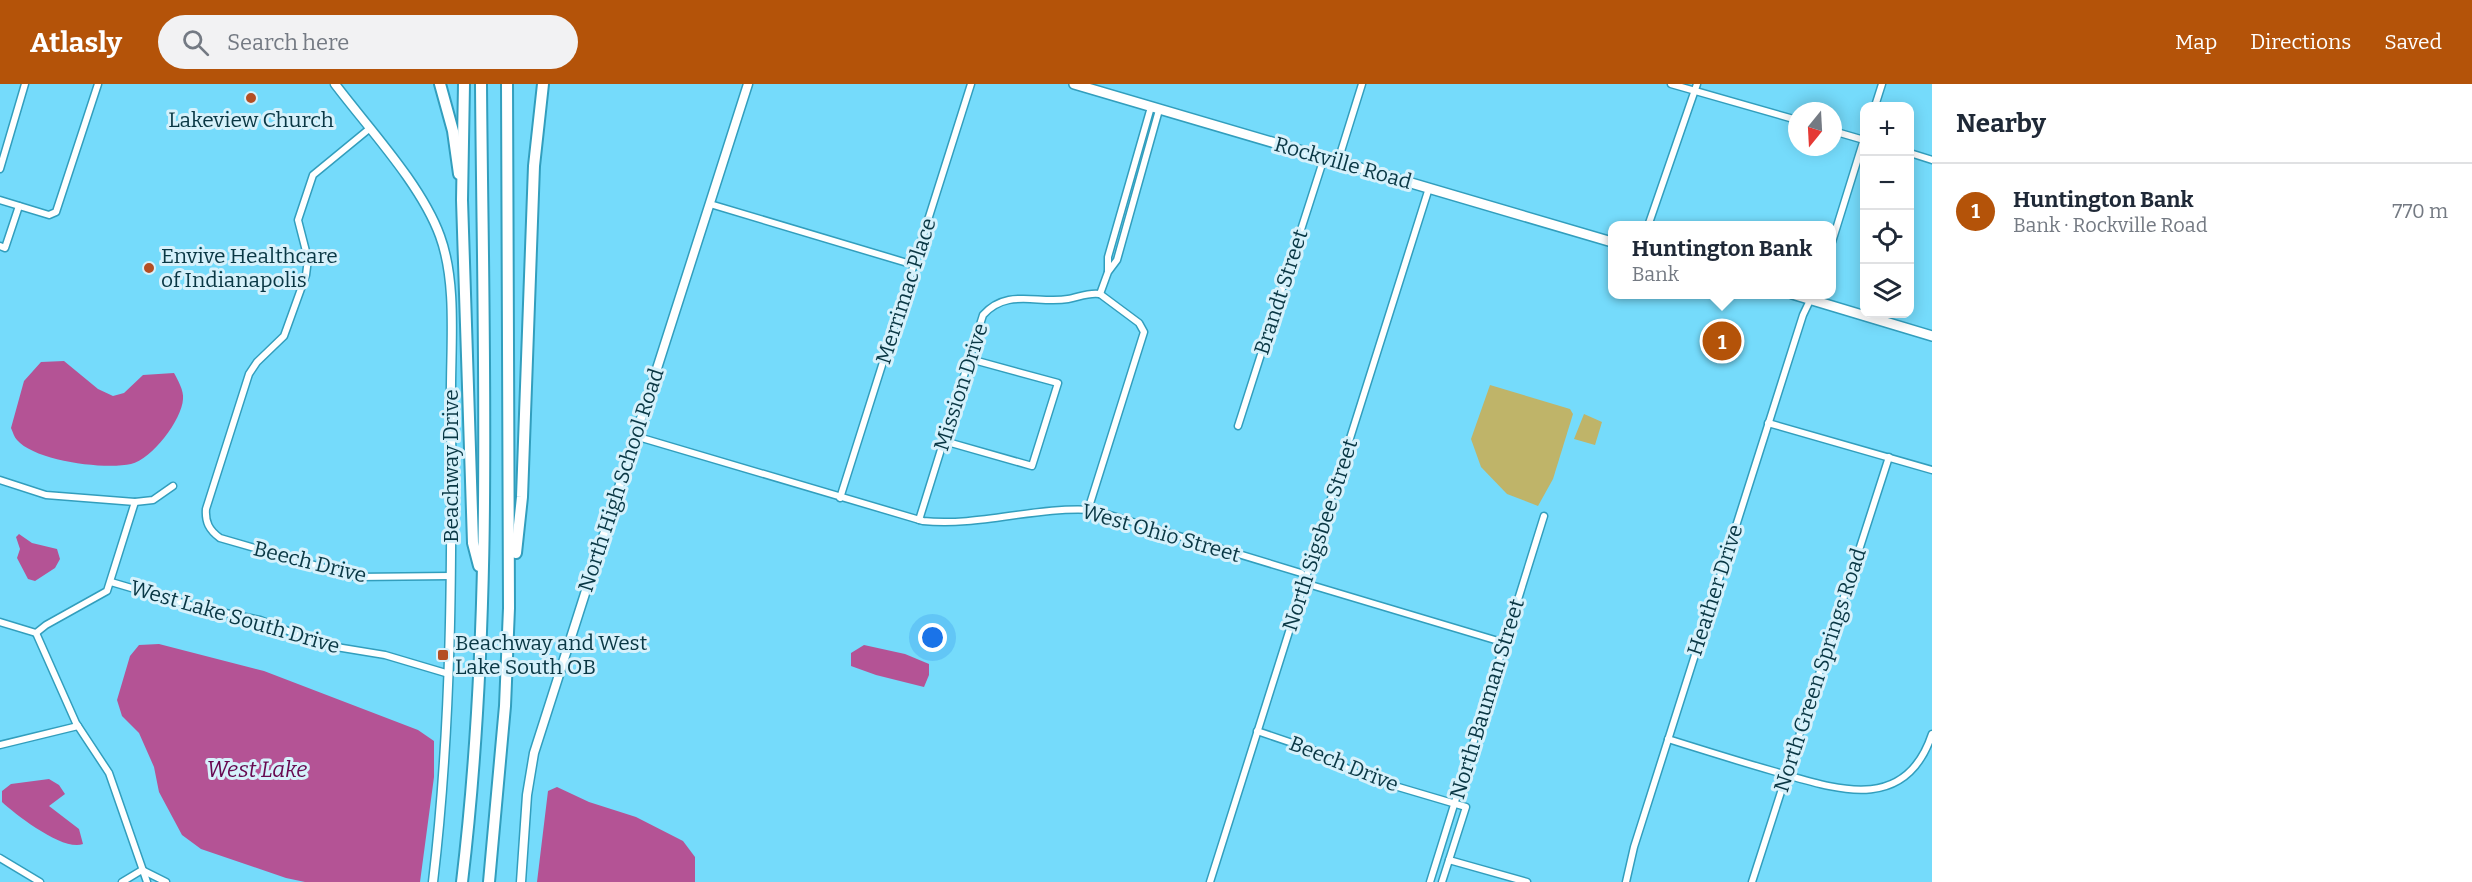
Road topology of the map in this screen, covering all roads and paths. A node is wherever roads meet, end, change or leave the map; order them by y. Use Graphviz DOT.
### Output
graph roads {
  1 [pos="25,84"];
  2 [pos="98,84"];
  3 [pos="335,84"];
  4 [pos="440,84"];
  5 [pos="464,84"];
  6 [pos="481,84"];
  7 [pos="507,84"];
  8 [pos="543,84"];
  9 [pos="748,84"];
  10 [pos="971,84"];
  11 [pos="1074,84"];
  12 [pos="1362,84"];
  13 [pos="1671,84"];
  14 [pos="1882,84"];
  15 [pos="1696,87"];
  16 [pos="1876,102"];
  17 [pos="1155,109"];
  18 [pos="1788,117"];
  19 [pos="369,129"];
  20 [pos="1842,134"];
  21 [pos="1860,139"];
  22 [pos="1860,153"];
  23 [pos="1914,154"];
  24 [pos="1324,158"];
  25 [pos="1932,160"];
  26 [pos="1338,161"];
  27 [pos="0,169"];
  28 [pos="1429,188"];
  29 [pos="462,200"];
  30 [pos="0,201"];
  31 [pos="710,204"];
  32 [pos="18,206"];
  33 [pos="1649,221"];
  34 [pos="1836,229"];
  35 [pos="1608,241"];
  36 [pos="0,246"];
  37 [pos="914,265"];
  38 [pos="1100,294"];
  39 [pos="1811,299"];
  40 [pos="1818,299"];
  41 [pos="1932,336"];
  42 [pos="970,358"];
  43 [pos="1768,423"];
  44 [pos="1238,426"];
  45 [pos="635,436"];
  46 [pos="944,441"];
  47 [pos="1889,457"];
  48 [pos="1932,470"];
  49 [pos="0,480"];
  50 [pos="173,486"];
  51 [pos="840,498"];
  52 [pos="135,502"];
  53 [pos="1088,510"];
  54 [pos="1544,516"];
  55 [pos="919,520"];
  56 [pos="451,576"];
  57 [pos="1306,579"];
  58 [pos="111,582"];
  59 [pos="483,582"];
  60 [pos="509,608"];
  61 [pos="0,622"];
  62 [pos="36,633"];
  63 [pos="1504,643"];
  64 [pos="449,675"];
  65 [pos="78,726"];
  66 [pos="1257,731"];
  67 [pos="1932,734"];
  68 [pos="1668,739"];
  69 [pos="0,745"];
  70 [pos="1787,775"];
  71 [pos="1455,804"];
  72 [pos="1466,807"];
  73 [pos="0,858"];
  74 [pos="1449,860"];
  75 [pos="142,870"];
  76 [pos="40,882"];
  77 [pos="122,882"];
  78 [pos="147,882"];
  79 [pos="166,882"];
  80 [pos="433,882"];
  81 [pos="462,882"];
  82 [pos="489,882"];
  83 [pos="521,882"];
  84 [pos="1210,882"];
  85 [pos="1430,882"];
  86 [pos="1442,882"];
  87 [pos="1527,882"];
  88 [pos="1626,882"];
  89 [pos="1752,882"];
  1 -- 27 [label="street"];
  2 -- 32 [label="street"];
  3 -- 19 [label="street, Beachway Drive"];
  4 -- 29 [label="highway"];
  5 -- 29 [label="highway"];
  6 -- 59 [label="highway"];
  7 -- 60 [label="highway"];
  8 -- 60 [label="highway"];
  9 -- 31 [label="street, North High School Road"];
  10 -- 37 [label="street, Merrimac Place"];
  11 -- 17 [label="main road, Rockville Road"];
  12 -- 26 [label="street"];
  13 -- 15 [label="street"];
  14 -- 16 [label="street"];
  15 -- 18 [label="street"];
  15 -- 33 [label="street"];
  17 -- 24 [label="main road, Rockville Road"];
  17 -- 38 [label="street"];
  19 -- 56 [label="street, Beachway Drive"];
  19 -- 56 [label="street, Beech Drive"];
  20 -- 21 [label="street"];
  22 -- 34 [label="street"];
  23 -- 25 [label="street"];
  24 -- 26 [label="main road, Rockville Road"];
  24 -- 44 [label="street, Brandt Street"];
  26 -- 28 [label="main road, Rockville Road"];
  28 -- 35 [label="main road, Rockville Road"];
  28 -- 57 [label="street, North Sigsbee Street"];
  29 -- 59 [label="highway"];
  30 -- 32 [label="street"];
  31 -- 37 [label="street"];
  31 -- 45 [label="street, North High School Road"];
  32 -- 36 [label="street"];
  37 -- 51 [label="street, Merrimac Place"];
  38 -- 42 [label="street, Mission Drive"];
  38 -- 53 [label="street"];
  39 -- 43 [label="street, Heather Drive"];
  40 -- 41 [label="main road"];
  42 -- 46 [label="street, Mission Drive"];
  42 -- 46 [label="street"];
  43 -- 47 [label="street"];
  43 -- 68 [label="street, Heather Drive"];
  45 -- 51 [label="street, West Ohio Street"];
  45 -- 83 [label="street, North High School Road"];
  46 -- 55 [label="street, Mission Drive"];
  47 -- 48 [label="street"];
  47 -- 70 [label="street, North Green Springs Road"];
  49 -- 52 [label="street"];
  50 -- 52 [label="street"];
  51 -- 55 [label="street, West Ohio Street"];
  52 -- 58 [label="street"];
  53 -- 55 [label="street, West Ohio Street"];
  53 -- 57 [label="street, West Ohio Street"];
  54 -- 63 [label="street, North Bauman Street"];
  56 -- 64 [label="street, Beachway Drive"];
  57 -- 63 [label="street, West Ohio Street"];
  57 -- 66 [label="street, North Sigsbee Street"];
  58 -- 62 [label="street, West Lake South Drive"];
  58 -- 64 [label="street, West Lake South Drive"];
  59 -- 81 [label="highway"];
  60 -- 82 [label="highway"];
  61 -- 62 [label="street"];
  62 -- 65 [label="street"];
  63 -- 71 [label="street, North Bauman Street"];
  64 -- 80 [label="street, Beachway Drive"];
  65 -- 69 [label="street"];
  65 -- 75 [label="street"];
  66 -- 71 [label="street, Beech Drive"];
  66 -- 84 [label="street, North Sigsbee Street"];
  67 -- 70 [label="street"];
  68 -- 70 [label="street"];
  68 -- 88 [label="street, Heather Drive"];
  70 -- 89 [label="street, North Green Springs Road"];
  71 -- 72 [label="street, Beech Drive"];
  71 -- 85 [label="street, North Bauman Street"];
  72 -- 74 [label="street, North Bauman Street"];
  73 -- 76 [label="street"];
  74 -- 86 [label="street, North Bauman Street"];
  74 -- 87 [label="street"];
  75 -- 77 [label="street"];
  75 -- 78 [label="street"];
  75 -- 79 [label="street"];
}
